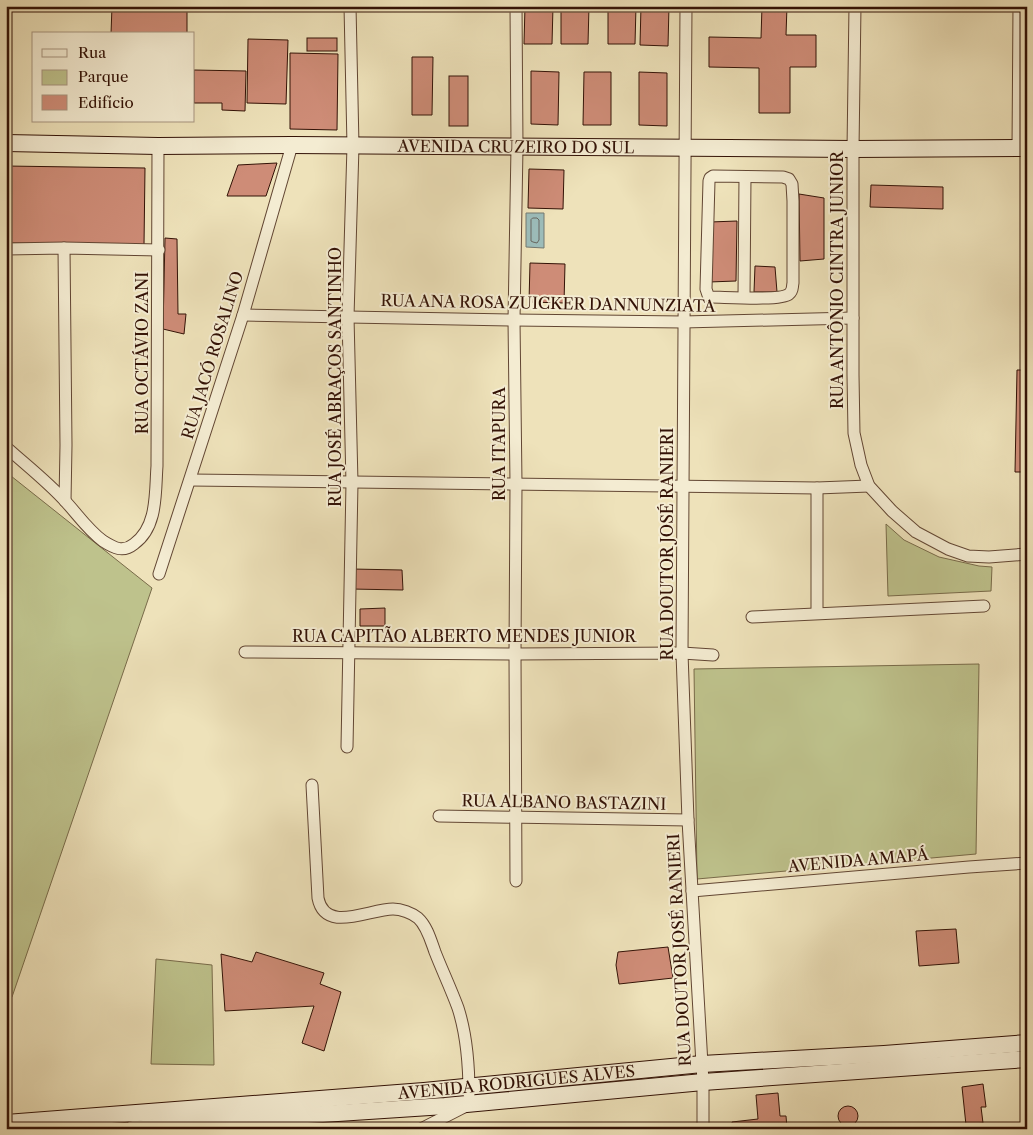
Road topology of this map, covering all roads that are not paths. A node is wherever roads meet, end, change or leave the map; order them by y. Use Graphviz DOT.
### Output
graph roads {
  1 [pos="350,6"];
  2 [pos="516,6"];
  3 [pos="686,6"];
  4 [pos="855,6"];
  5 [pos="1019,6"];
  6 [pos="6,143"];
  7 [pos="292,145"];
  8 [pos="158,146"];
  9 [pos="353,146"];
  10 [pos="517,147"];
  11 [pos="686,148"];
  12 [pos="852,148"];
  13 [pos="1023,148"];
  14 [pos="745,177"];
  15 [pos="6,248"];
  16 [pos="64,248"];
  17 [pos="159,250"];
  18 [pos="744,297"];
  19 [pos="769,298"];
  20 [pos="243,315"];
  21 [pos="348,318"];
  22 [pos="853,318"];
  23 [pos="514,320"];
  24 [pos="768,320"];
  25 [pos="683,322"];
  26 [pos="6,447"];
  27 [pos="190,480"];
  28 [pos="352,483"];
  29 [pos="516,484"];
  30 [pos="683,486"];
  31 [pos="869,486"];
  32 [pos="817,488"];
  33 [pos="65,501"];
  34 [pos="1027,554"];
  35 [pos="159,574"];
  36 [pos="984,606"];
  37 [pos="817,613"];
  38 [pos="752,616"];
  39 [pos="245,652"];
  40 [pos="350,652"];
  41 [pos="682,653"];
  42 [pos="515,654"];
  43 [pos="713,655"];
  44 [pos="347,748"];
  45 [pos="312,785"];
  46 [pos="439,816"];
  47 [pos="516,818"];
  48 [pos="688,820"];
  49 [pos="1027,863"];
  50 [pos="516,881"];
  51 [pos="692,891"];
  52 [pos="1027,1043"];
  53 [pos="1027,1059"];
  54 [pos="702,1064"];
  55 [pos="547,1079"];
  56 [pos="703,1082"];
  57 [pos="469,1086"];
  58 [pos="550,1096"];
  59 [pos="470,1104"];
  60 [pos="6,1123"];
  61 [pos="133,1129"];
  62 [pos="421,1129"];
  63 [pos="703,1129"];
  1 -- 9 [label="street, RUA JOSÉ ABRAÇOS SANTINHO"];
  2 -- 10 [label="street, RUA ITAPURA"];
  3 -- 11 [label="street, RUA DOUTOR JOSÉ RANIERI"];
  4 -- 12 [label="street, RUA ANTÔNIO CINTRA JUNIOR"];
  5 -- 13 [label="street"];
  6 -- 8 [label="main road, AVENIDA CRUZEIRO DO SUL"];
  7 -- 8 [label="main road, AVENIDA CRUZEIRO DO SUL"];
  7 -- 9 [label="main road, AVENIDA CRUZEIRO DO SUL"];
  7 -- 20 [label="street, RUA JACÓ ROSALINO"];
  8 -- 17 [label="street, RUA OCTÁVIO ZANI"];
  9 -- 10 [label="main road, AVENIDA CRUZEIRO DO SUL"];
  9 -- 21 [label="street, RUA JOSÉ ABRAÇOS SANTINHO"];
  10 -- 11 [label="main road, AVENIDA CRUZEIRO DO SUL"];
  10 -- 23 [label="street, RUA ITAPURA"];
  11 -- 12 [label="main road, AVENIDA CRUZEIRO DO SUL"];
  11 -- 25 [label="street, RUA DOUTOR JOSÉ RANIERI"];
  12 -- 13 [label="main road, AVENIDA CRUZEIRO DO SUL"];
  12 -- 22 [label="street, RUA ANTÔNIO CINTRA JUNIOR"];
  14 -- 18 [label="street"];
  14 -- 18 [label="street"];
  14 -- 19 [label="street"];
  15 -- 16 [label="street"];
  16 -- 17 [label="street"];
  16 -- 33 [label="street"];
  17 -- 33 [label="street, RUA OCTÁVIO ZANI"];
  18 -- 19 [label="street"];
  19 -- 24 [label="street"];
  20 -- 21 [label="street, RUA ANA ROSA ZUICKER DANNUNZIATA"];
  20 -- 27 [label="street, RUA JACÓ ROSALINO"];
  21 -- 23 [label="street, RUA ANA ROSA ZUICKER DANNUNZIATA"];
  21 -- 28 [label="street, RUA JOSÉ ABRAÇOS SANTINHO"];
  22 -- 24 [label="street, RUA ANA ROSA ZUICKER DANNUNZIATA"];
  22 -- 31 [label="street, RUA ANTÔNIO CINTRA JUNIOR"];
  23 -- 25 [label="street, RUA ANA ROSA ZUICKER DANNUNZIATA"];
  23 -- 29 [label="street, RUA ITAPURA"];
  24 -- 25 [label="street, RUA ANA ROSA ZUICKER DANNUNZIATA"];
  25 -- 30 [label="street, RUA DOUTOR JOSÉ RANIERI"];
  26 -- 33 [label="street"];
  27 -- 28 [label="street"];
  27 -- 35 [label="street, RUA JACÓ ROSALINO"];
  28 -- 29 [label="street"];
  28 -- 40 [label="street, RUA JOSÉ ABRAÇOS SANTINHO"];
  29 -- 30 [label="street"];
  29 -- 42 [label="street, RUA ITAPURA"];
  30 -- 32 [label="street"];
  30 -- 41 [label="street, RUA DOUTOR JOSÉ RANIERI"];
  31 -- 32 [label="street"];
  31 -- 34 [label="street, RUA ANTÔNIO CINTRA JUNIOR"];
  32 -- 37 [label="street"];
  36 -- 37 [label="street"];
  37 -- 38 [label="street"];
  39 -- 40 [label="street, RUA CAPITÃO ALBERTO MENDES JUNIOR"];
  40 -- 42 [label="street, RUA CAPITÃO ALBERTO MENDES JUNIOR"];
  40 -- 44 [label="street, RUA JOSÉ ABRAÇOS SANTINHO"];
  41 -- 42 [label="street, RUA CAPITÃO ALBERTO MENDES JUNIOR"];
  41 -- 43 [label="street, RUA CAPITÃO ALBERTO MENDES JUNIOR"];
  41 -- 48 [label="street, RUA DOUTOR JOSÉ RANIERI"];
  42 -- 47 [label="street, RUA ITAPURA"];
  45 -- 57 [label="street"];
  46 -- 47 [label="street, RUA ALBANO BASTAZINI"];
  47 -- 48 [label="street, RUA ALBANO BASTAZINI"];
  47 -- 50 [label="street, RUA ITAPURA"];
  48 -- 51 [label="street, RUA DOUTOR JOSÉ RANIERI"];
  49 -- 51 [label="street, AVENIDA AMAPÁ"];
  51 -- 54 [label="street, RUA DOUTOR JOSÉ RANIERI"];
  52 -- 54 [label="main road, AVENIDA RODRIGUES ALVES"];
  53 -- 56 [label="main road, AVENIDA RODRIGUES ALVES"];
  54 -- 55 [label="main road, AVENIDA RODRIGUES ALVES"];
  54 -- 56 [label="street, RUA DOUTOR JOSÉ RANIERI"];
  55 -- 57 [label="main road, AVENIDA RODRIGUES ALVES"];
  55 -- 58 [label="main road"];
  56 -- 58 [label="main road, AVENIDA RODRIGUES ALVES"];
  56 -- 63 [label="street, RUA DOUTOR JOSÉ RANIERI"];
  57 -- 59 [label="street"];
  57 -- 60 [label="main road, AVENIDA RODRIGUES ALVES"];
  58 -- 59 [label="main road, AVENIDA RODRIGUES ALVES"];
  59 -- 61 [label="main road, AVENIDA RODRIGUES ALVES"];
  59 -- 62 [label="street"];
}
